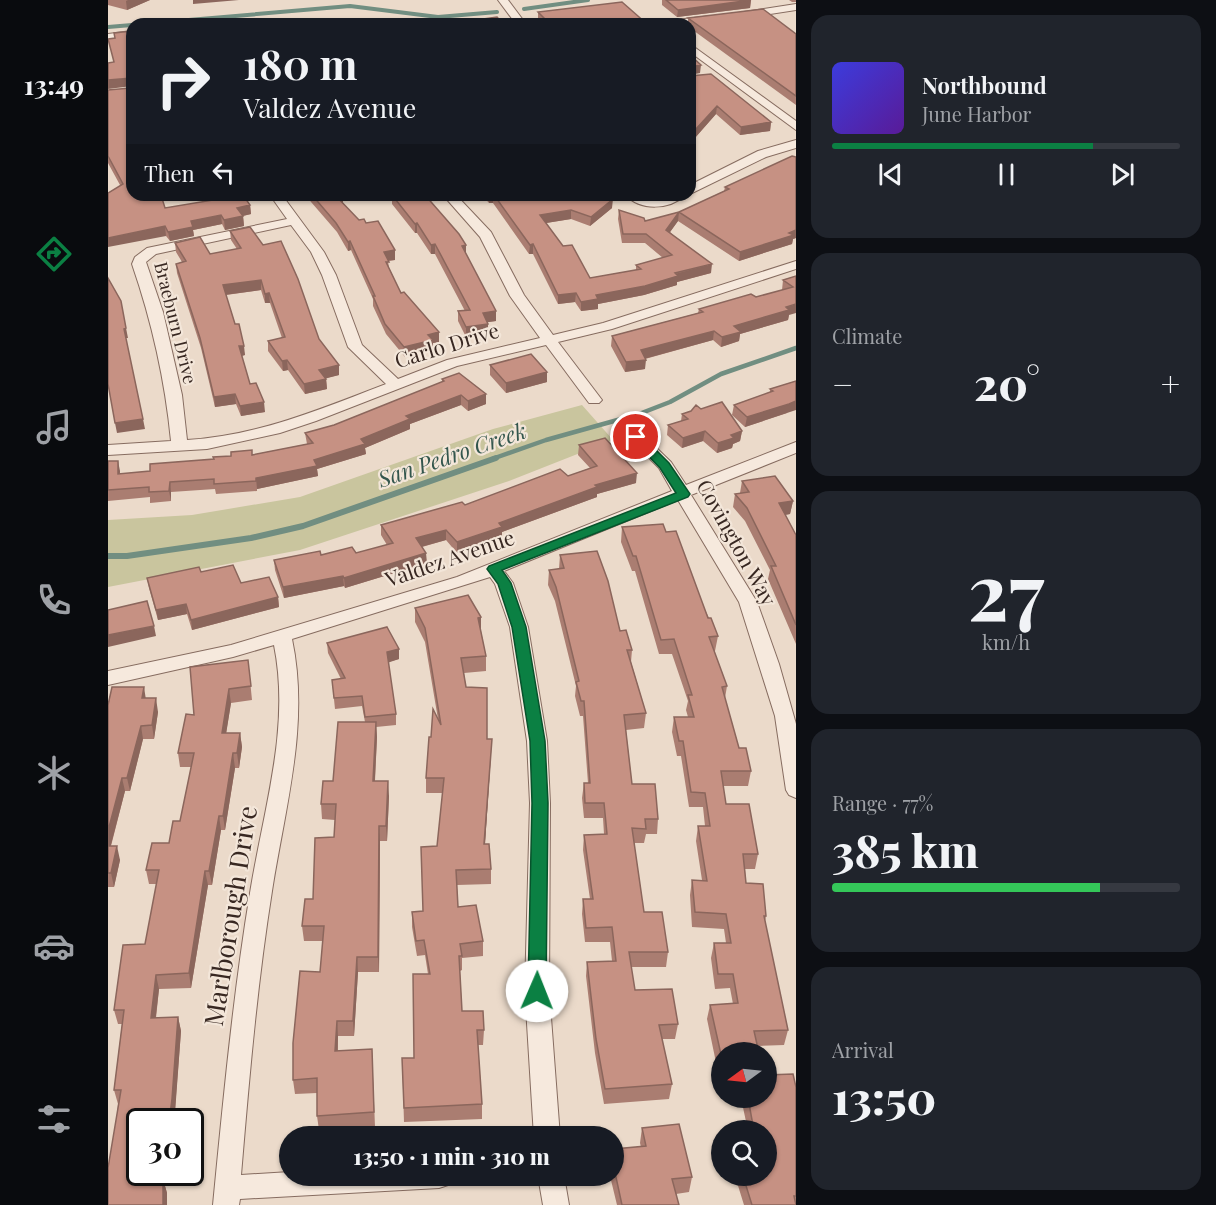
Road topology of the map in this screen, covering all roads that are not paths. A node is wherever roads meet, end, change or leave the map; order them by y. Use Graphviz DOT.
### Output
graph roads {
  1 [pos="503,0"];
  2 [pos="796,7"];
  3 [pos="777,10"];
  4 [pos="516,18"];
  5 [pos="790,19"];
  6 [pos="696,21"];
  7 [pos="126,35"];
  8 [pos="108,37"];
  9 [pos="696,52"];
  10 [pos="726,74"];
  11 [pos="714,76"];
  12 [pos="796,127"];
  13 [pos="796,144"];
  14 [pos="696,187"];
  15 [pos="280,201"];
  16 [pos="455,201"];
  17 [pos="638,201"];
  18 [pos="666,201"];
  19 [pos="294,221"];
  20 [pos="123,260"];
  21 [pos="140,260"];
  22 [pos="796,265"];
  23 [pos="548,341"];
  24 [pos="395,384"];
  25 [pos="594,400"];
  26 [pos="636,437"];
  27 [pos="180,447"];
  28 [pos="796,447"];
  29 [pos="108,450"];
  30 [pos="683,494"];
  31 [pos="494,569"];
  32 [pos="282,637"];
  33 [pos="108,678"];
  34 [pos="796,790"];
  35 [pos="546,1126"];
  36 [pos="332,1186"];
  37 [pos="553,1186"];
  38 [pos="226,1196"];
  39 [pos="556,1205"];
  1 -- 4 [label="street"];
  2 -- 3 [label="street"];
  3 -- 5 [label="street"];
  3 -- 6 [label="street"];
  7 -- 8 [label="street"];
  9 -- 10 [label="street"];
  10 -- 11 [label="street"];
  10 -- 12 [label="street"];
  13 -- 14 [label="street"];
  15 -- 19 [label="street"];
  16 -- 23 [label="street"];
  17 -- 18 [label="street"];
  19 -- 21 [label="street, Braeburn Drive"];
  19 -- 24 [label="street"];
  20 -- 21 [label="street"];
  21 -- 27 [label="street, Braeburn Drive"];
  22 -- 23 [label="street, Carlo Drive"];
  23 -- 24 [label="street, Carlo Drive"];
  23 -- 25 [label="street"];
  24 -- 27 [label="street, Carlo Drive"];
  26 -- 30 [label="street, Covington Way"];
  27 -- 29 [label="street, Carlo Drive"];
  28 -- 30 [label="street, Valdez Avenue"];
  30 -- 31 [label="street, Valdez Avenue"];
  30 -- 34 [label="street, Covington Way"];
  31 -- 32 [label="street, Valdez Avenue"];
  31 -- 35 [label="street"];
  32 -- 33 [label="street, Valdez Avenue"];
  32 -- 38 [label="street, Marlborough Drive"];
  36 -- 38 [label="street"];
  37 -- 39 [label="street"];
}
